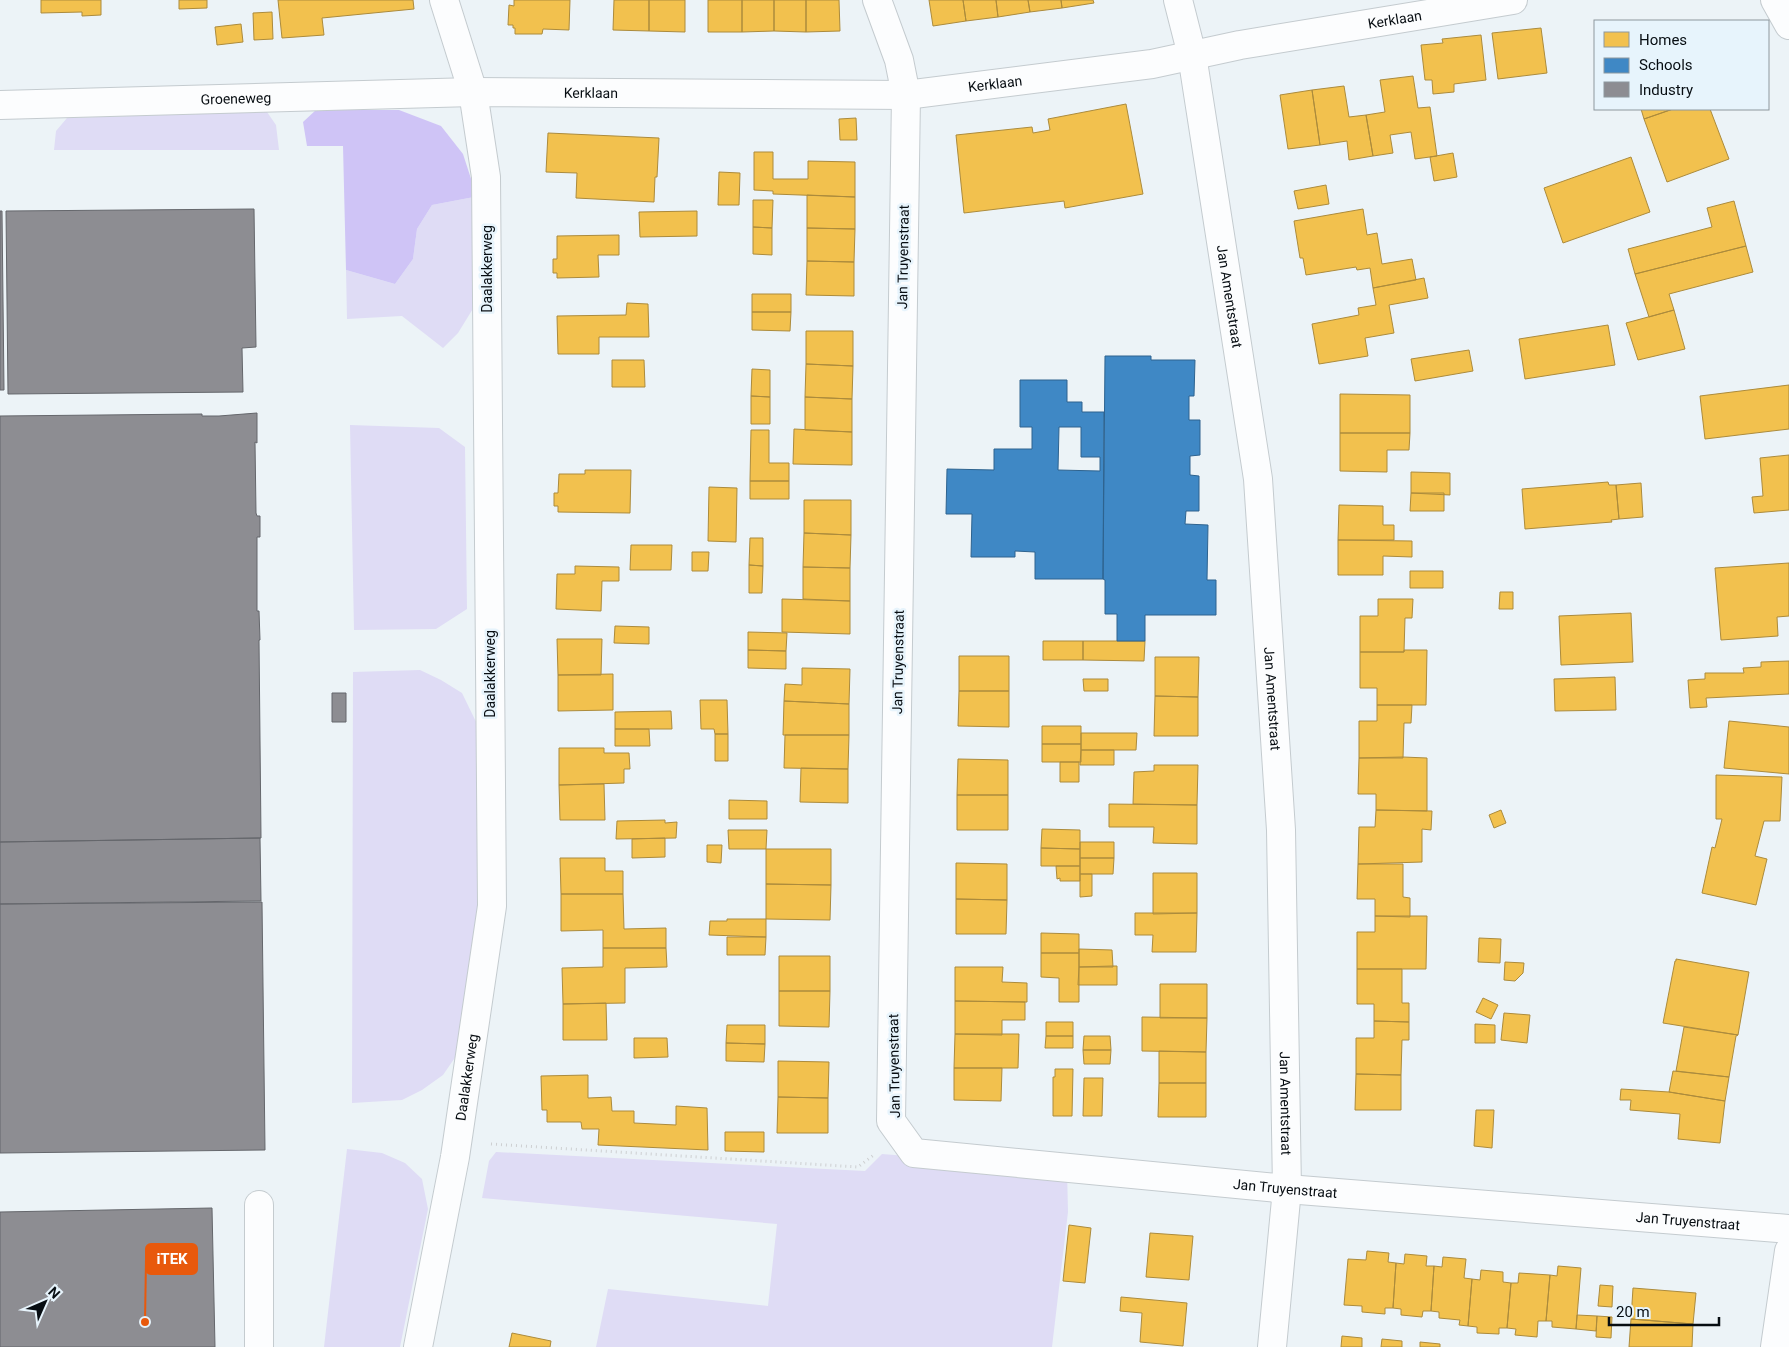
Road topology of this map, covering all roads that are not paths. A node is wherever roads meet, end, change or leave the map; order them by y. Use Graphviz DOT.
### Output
graph roads {
  1 [pos="444,0"];
  2 [pos="877,0"];
  3 [pos="1178,0"];
  4 [pos="1513,0"];
  5 [pos="1774,0"];
  6 [pos="1789,25"];
  7 [pos="1192,55"];
  8 [pos="473,92"];
  9 [pos="906,96"];
  10 [pos="0,105"];
  11 [pos="1287,1189"];
  12 [pos="259,1205"];
  13 [pos="1789,1229"];
  14 [pos="1789,1251"];
  15 [pos="259,1347"];
  16 [pos="418,1347"];
  17 [pos="1272,1347"];
  18 [pos="1775,1347"];
  1 -- 8 [label="street, Daalakkerweg"];
  2 -- 9 [label="street, Jan Truyenstraat"];
  3 -- 7 [label="street, Jan Amentstraat"];
  4 -- 7 [label="street, Kerklaan"];
  5 -- 6 [label="street"];
  7 -- 9 [label="street, Kerklaan"];
  7 -- 11 [label="street, Jan Amentstraat"];
  8 -- 9 [label="street, Kerklaan"];
  8 -- 10 [label="street, Groeneweg"];
  8 -- 16 [label="street, Daalakkerweg"];
  9 -- 11 [label="street, Jan Truyenstraat"];
  11 -- 13 [label="street, Jan Truyenstraat"];
  11 -- 17 [label="street, Jan Amentstraat"];
  12 -- 15 [label="street"];
  14 -- 18 [label="street"];
}
